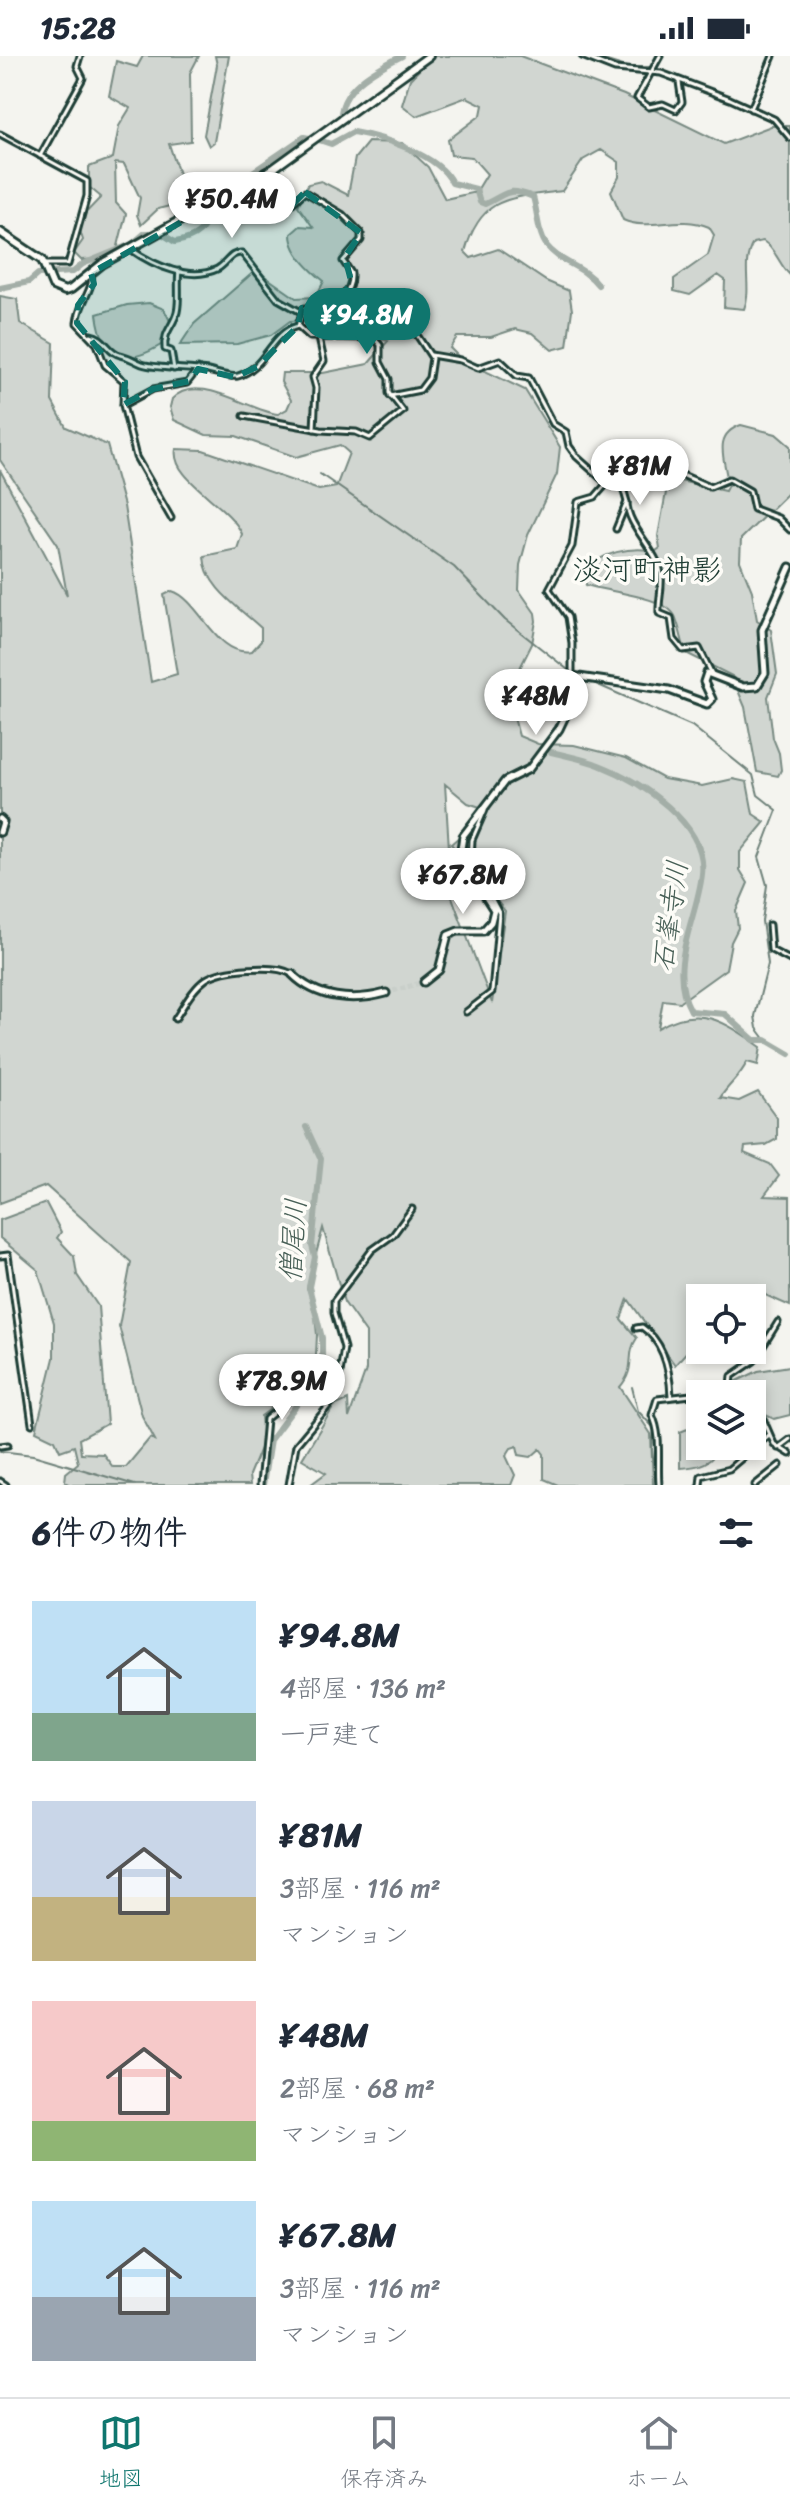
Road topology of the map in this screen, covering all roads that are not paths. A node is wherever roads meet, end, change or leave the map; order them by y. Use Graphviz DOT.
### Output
graph roads {
  1 [pos="80,56"];
  2 [pos="429,56"];
  3 [pos="582,56"];
  4 [pos="660,56"];
  5 [pos="773,56"];
  6 [pos="654,72"];
  7 [pos="679,80"];
  8 [pos="751,109"];
  9 [pos="0,134"];
  10 [pos="790,138"];
  11 [pos="40,156"];
  12 [pos="229,195"];
  13 [pos="0,232"];
  14 [pos="131,248"];
  15 [pos="45,265"];
  16 [pos="179,271"];
  17 [pos="91,273"];
  18 [pos="301,312"];
  19 [pos="298,326"];
  20 [pos="87,335"];
  21 [pos="319,338"];
  22 [pos="431,355"];
  23 [pos="174,369"];
  24 [pos="198,369"];
  25 [pos="390,396"];
  26 [pos="123,405"];
  27 [pos="244,416"];
  28 [pos="314,429"];
  29 [pos="621,479"];
  30 [pos="606,483"];
  31 [pos="627,502"];
  32 [pos="171,518"];
  33 [pos="616,529"];
  34 [pos="790,530"];
  35 [pos="790,567"];
  36 [pos="712,674"];
  37 [pos="572,676"];
  38 [pos="485,810"];
  39 [pos="0,819"];
  40 [pos="0,832"];
  41 [pos="769,925"];
  42 [pos="790,960"];
  43 [pos="292,974"];
  44 [pos="424,982"];
  45 [pos="386,993"];
  46 [pos="466,1012"];
  47 [pos="175,1019"];
  48 [pos="412,1209"];
  49 [pos="0,1256"];
  50 [pos="778,1322"];
  51 [pos="636,1328"];
  52 [pos="731,1380"];
  53 [pos="338,1382"];
  54 [pos="686,1395"];
  55 [pos="671,1396"];
  56 [pos="32,1424"];
  57 [pos="766,1430"];
  58 [pos="768,1437"];
  59 [pos="790,1439"];
  60 [pos="8,1445"];
  61 [pos="0,1446"];
  62 [pos="778,1448"];
  63 [pos="790,1454"];
  64 [pos="780,1465"];
  65 [pos="0,1481"];
  66 [pos="6,1485"];
  67 [pos="260,1485"];
  68 [pos="289,1485"];
  69 [pos="659,1485"];
  70 [pos="700,1485"];
  71 [pos="755,1485"];
  1 -- 11 [label="street"];
  2 -- 12 [label="main road"];
  3 -- 6 [label="street"];
  4 -- 6 [label="street"];
  5 -- 8 [label="street"];
  6 -- 7 [label="street"];
  6 -- 7 [label="street"];
  7 -- 8 [label="street"];
  8 -- 10 [label="street"];
  9 -- 11 [label="street"];
  11 -- 15 [label="street"];
  12 -- 14 [label="main road"];
  12 -- 18 [label="street"];
  13 -- 15 [label="main road"];
  14 -- 16 [label="street"];
  14 -- 17 [label="main road"];
  15 -- 17 [label="main road"];
  16 -- 18 [label="street"];
  16 -- 23 [label="street"];
  17 -- 20 [label="street"];
  18 -- 19 [label="street"];
  18 -- 22 [label="street"];
  19 -- 21 [label="street"];
  19 -- 24 [label="street"];
  20 -- 23 [label="street"];
  20 -- 26 [label="street"];
  21 -- 25 [label="street"];
  21 -- 28 [label="street"];
  22 -- 25 [label="street"];
  22 -- 30 [label="street"];
  23 -- 24 [label="street"];
  24 -- 26 [label="street"];
  25 -- 28 [label="street"];
  26 -- 32 [label="street"];
  27 -- 28 [label="street"];
  29 -- 30 [label="street"];
  29 -- 31 [label="street"];
  29 -- 34 [label="street"];
  30 -- 37 [label="street"];
  31 -- 33 [label="street"];
  31 -- 36 [label="street"];
  35 -- 36 [label="street"];
  36 -- 37 [label="street"];
  37 -- 38 [label="street"];
  38 -- 44 [label="street"];
  38 -- 46 [label="street"];
  39 -- 40 [label="street"];
  41 -- 42 [label="street"];
  43 -- 45 [label="street"];
  43 -- 47 [label="street"];
  48 -- 53 [label="street"];
  49 -- 56 [label="street"];
  50 -- 52 [label="street"];
  51 -- 55 [label="street"];
  53 -- 67 [label="street"];
  53 -- 68 [label="street"];
  54 -- 55 [label="street"];
  55 -- 69 [label="street"];
  57 -- 58 [label="street"];
  58 -- 62 [label="street"];
  58 -- 70 [label="street"];
  59 -- 62 [label="street"];
  60 -- 61 [label="street"];
  62 -- 63 [label="street"];
  64 -- 71 [label="street"];
  65 -- 66 [label="street"];
}
